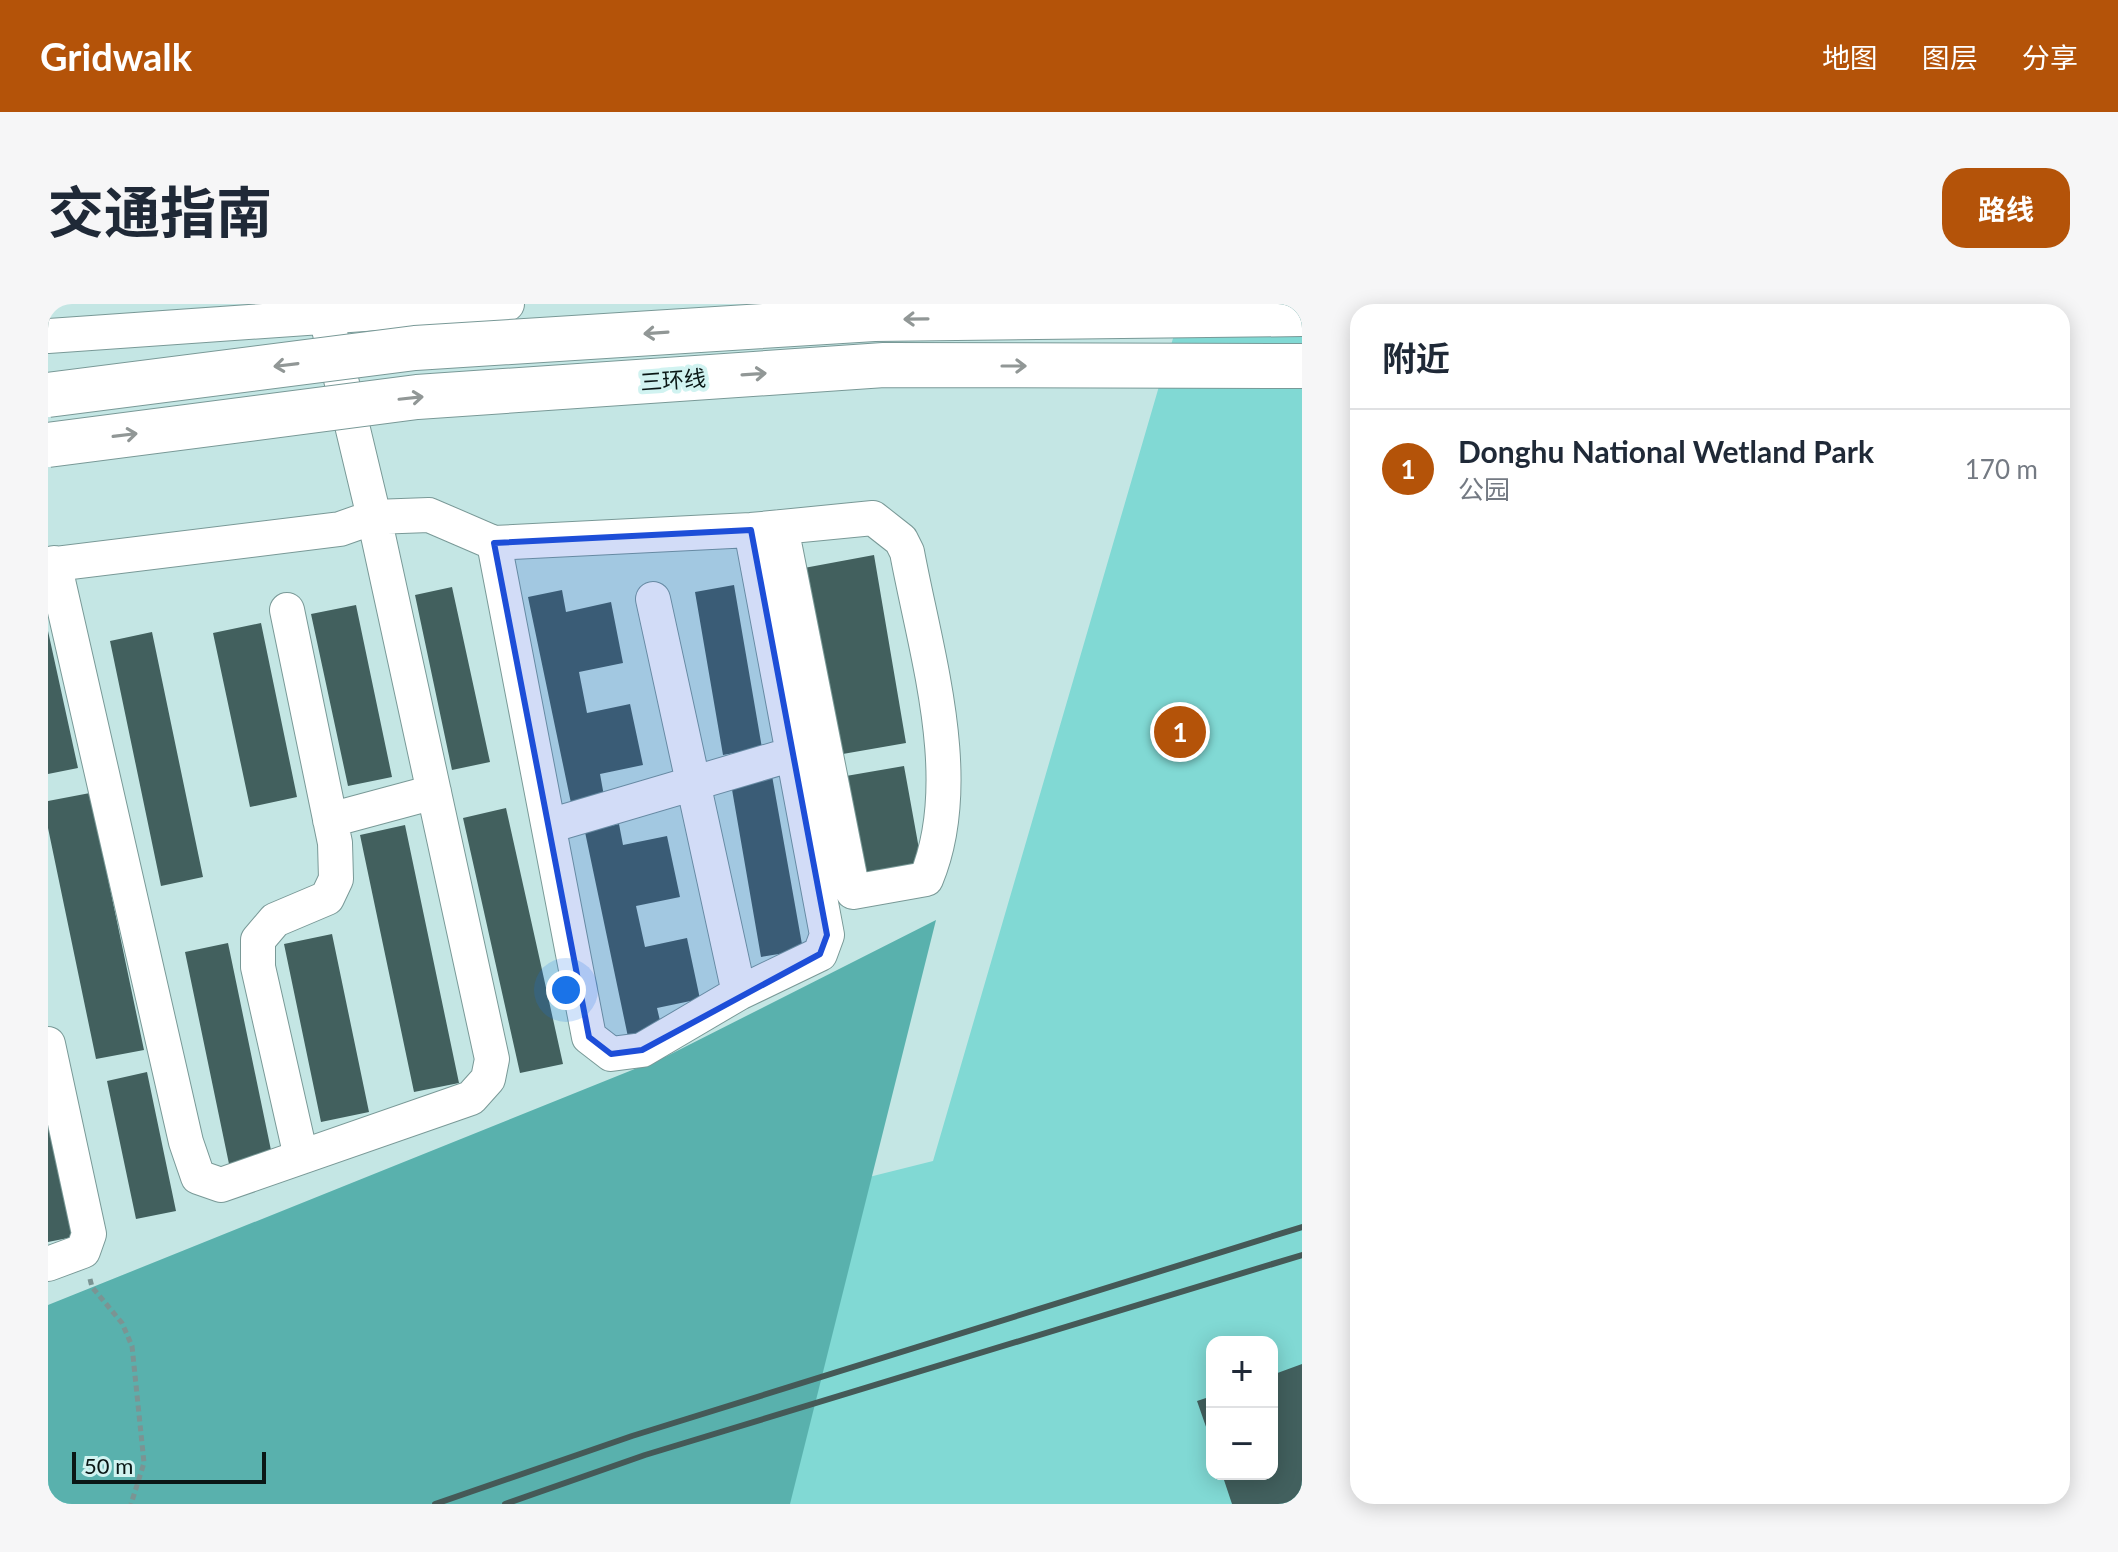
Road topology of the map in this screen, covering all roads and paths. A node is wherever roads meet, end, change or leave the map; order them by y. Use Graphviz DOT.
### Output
graph roads {
  1 [pos="507,304"];
  2 [pos="324,311"];
  3 [pos="1302,314"];
  4 [pos="48,336"];
  5 [pos="1302,366"];
  6 [pos="48,395"];
  7 [pos="48,445"];
  8 [pos="374,517"];
  9 [pos="766,528"];
  10 [pos="494,543"];
  11 [pos="51,564"];
  12 [pos="653,599"];
  13 [pos="287,610"];
  14 [pos="793,754"];
  15 [pos="693,783"];
  16 [pos="434,792"];
  17 [pos="330,820"];
  18 [pos="549,826"];
  19 [pos="739,993"];
  20 [pos="48,1044"];
  21 [pos="301,1157"];
  22 [pos="83,1251"];
  23 [pos="48,1264"];
  24 [pos="131,1504"];
  1 -- 2 [label="street"];
  2 -- 4 [label="street"];
  2 -- 8 [label="street"];
  3 -- 6 [label="highway, one-way, bridge"];
  7 -- 5 [label="highway, 三环线, one-way, bridge"];
  8 -- 10 [label="street"];
  8 -- 11 [label="street"];
  8 -- 16 [label="street"];
  9 -- 9 [label="street"];
  9 -- 10 [label="street"];
  9 -- 14 [label="street"];
  10 -- 18 [label="street"];
  11 -- 21 [label="street"];
  12 -- 15 [label="street"];
  13 -- 17 [label="street"];
  14 -- 15 [label="street"];
  14 -- 19 [label="street"];
  15 -- 18 [label="street"];
  15 -- 19 [label="street"];
  16 -- 17 [label="street"];
  16 -- 21 [label="street"];
  17 -- 21 [label="street"];
  18 -- 19 [label="street"];
  20 -- 22 [label="street"];
  22 -- 23 [label="street"];
  22 -- 24 [label="path"];
}
